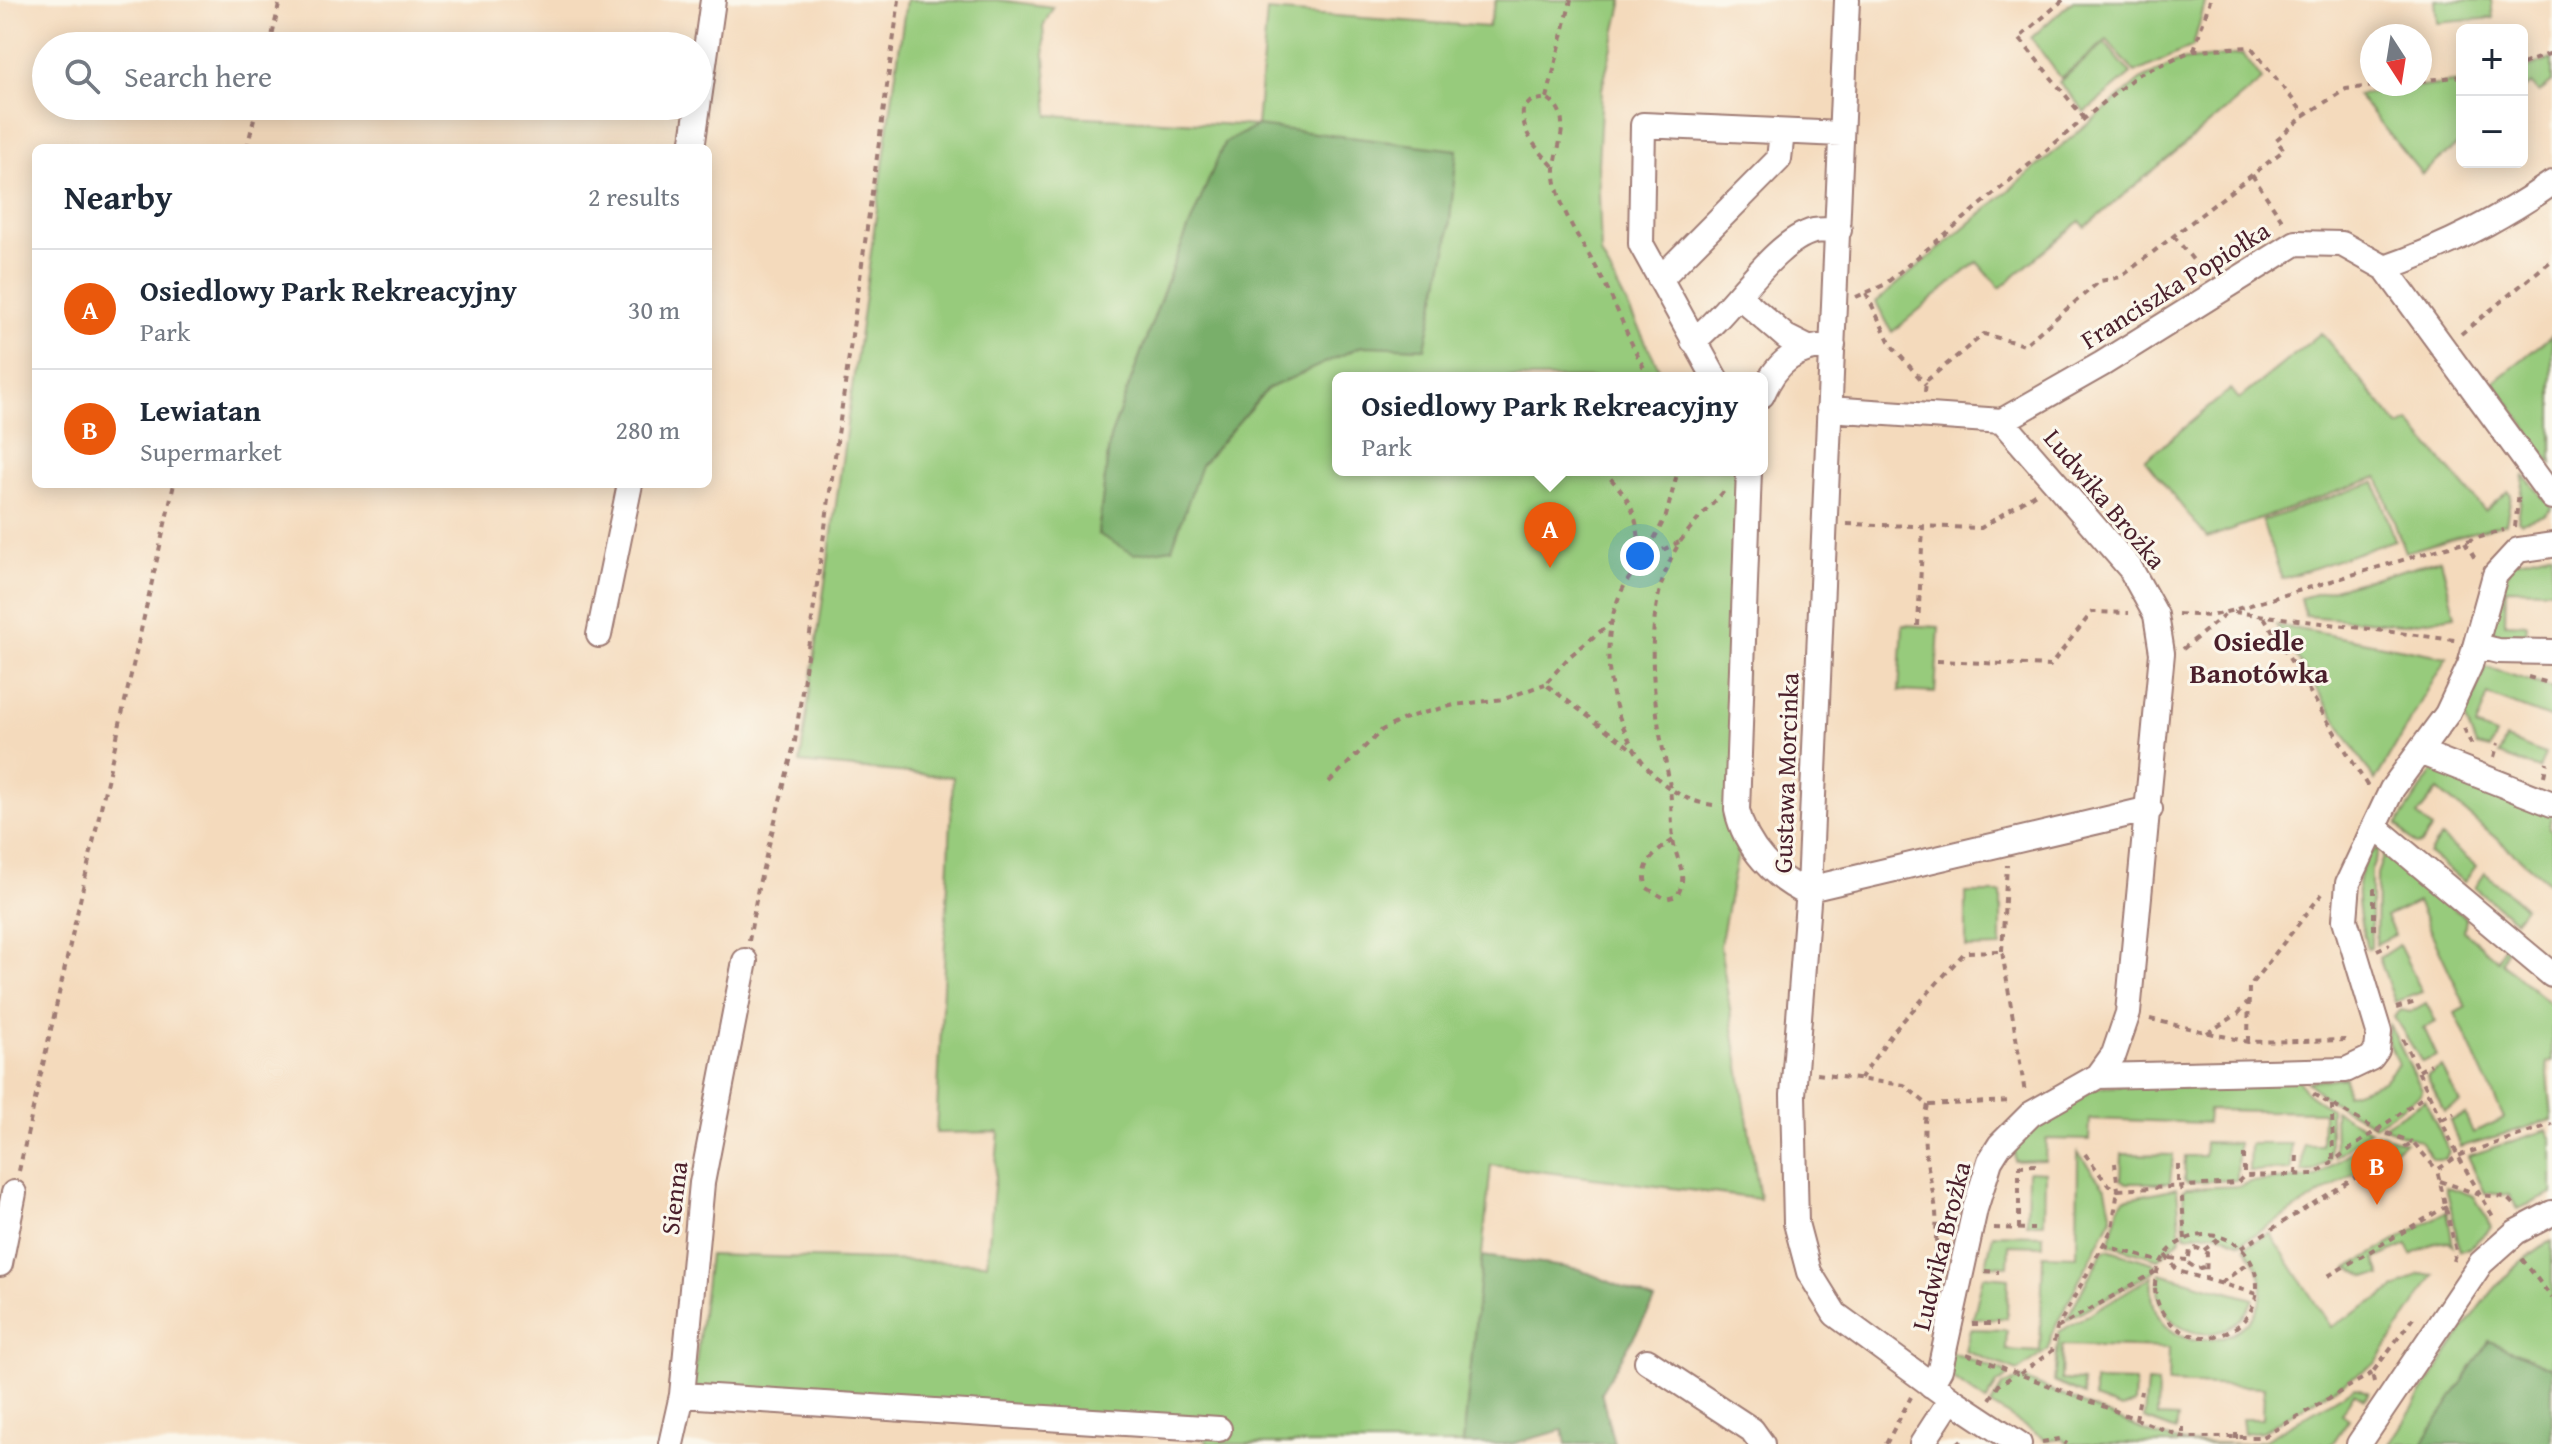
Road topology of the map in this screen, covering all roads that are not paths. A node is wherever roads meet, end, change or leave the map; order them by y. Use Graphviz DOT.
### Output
graph roads {
  1 [pos="713,0"];
  2 [pos="1847,0"];
  3 [pos="708,32"];
  4 [pos="696,120"];
  5 [pos="1782,132"];
  6 [pos="1841,134"];
  7 [pos="693,144"];
  8 [pos="2552,183"];
  9 [pos="1839,230"];
  10 [pos="2385,268"];
  11 [pos="1660,279"];
  12 [pos="1740,297"];
  13 [pos="1693,341"];
  14 [pos="1833,345"];
  15 [pos="1806,347"];
  16 [pos="1711,372"];
  17 [pos="1768,385"];
  18 [pos="1829,409"];
  19 [pos="2002,421"];
  20 [pos="1749,476"];
  21 [pos="629,488"];
  22 [pos="2552,497"];
  23 [pos="2552,545"];
  24 [pos="599,635"];
  25 [pos="2477,646"];
  26 [pos="2552,652"];
  27 [pos="2422,753"];
  28 [pos="2550,792"];
  29 [pos="2150,809"];
  30 [pos="2378,818"];
  31 [pos="1809,891"];
  32 [pos="745,961"];
  33 [pos="2552,975"];
  34 [pos="2098,1076"];
  35 [pos="14,1193"];
  36 [pos="2552,1213"];
  37 [pos="0,1264"];
  38 [pos="1647,1361"];
  39 [pos="1941,1392"];
  40 [pos="682,1395"];
  41 [pos="1219,1429"];
  42 [pos="671,1444"];
  43 [pos="1762,1444"];
  44 [pos="1922,1444"];
  45 [pos="2019,1444"];
  46 [pos="2359,1444"];
  1 -- 3 [label="street"];
  2 -- 6 [label="street, Gustawa Morcinka"];
  4 -- 7 [label="street"];
  5 -- 6 [label="street"];
  5 -- 11 [label="street"];
  5 -- 11 [label="street"];
  6 -- 9 [label="street, Gustawa Morcinka"];
  8 -- 10 [label="street"];
  9 -- 12 [label="street"];
  9 -- 14 [label="street, Gustawa Morcinka"];
  10 -- 19 [label="street, Franciszka Popiołka"];
  10 -- 22 [label="street, Franciszka Popiołka"];
  11 -- 13 [label="street"];
  12 -- 13 [label="street"];
  12 -- 15 [label="street"];
  13 -- 16 [label="street"];
  14 -- 15 [label="street"];
  14 -- 18 [label="street, Gustawa Morcinka"];
  15 -- 17 [label="street"];
  18 -- 19 [label="street"];
  18 -- 31 [label="street, Gustawa Morcinka"];
  19 -- 29 [label="street, Ludwika Brożka"];
  20 -- 31 [label="street"];
  21 -- 24 [label="street"];
  23 -- 25 [label="street"];
  25 -- 26 [label="street"];
  25 -- 27 [label="street"];
  27 -- 28 [label="street"];
  27 -- 30 [label="street"];
  29 -- 31 [label="street"];
  29 -- 34 [label="street, Ludwika Brożka"];
  30 -- 33 [label="street"];
  30 -- 34 [label="street, Ludwika Brożka"];
  31 -- 39 [label="street, Gustawa Morcinka"];
  32 -- 40 [label="street, Sienna"];
  34 -- 39 [label="street, Ludwika Brożka"];
  35 -- 37 [label="street"];
  36 -- 46 [label="street"];
  38 -- 43 [label="street"];
  39 -- 44 [label="street, Ludwika Brożka"];
  39 -- 45 [label="street, Gustawa Morcinka"];
  40 -- 41 [label="street"];
  40 -- 42 [label="street, Sienna"];
}
